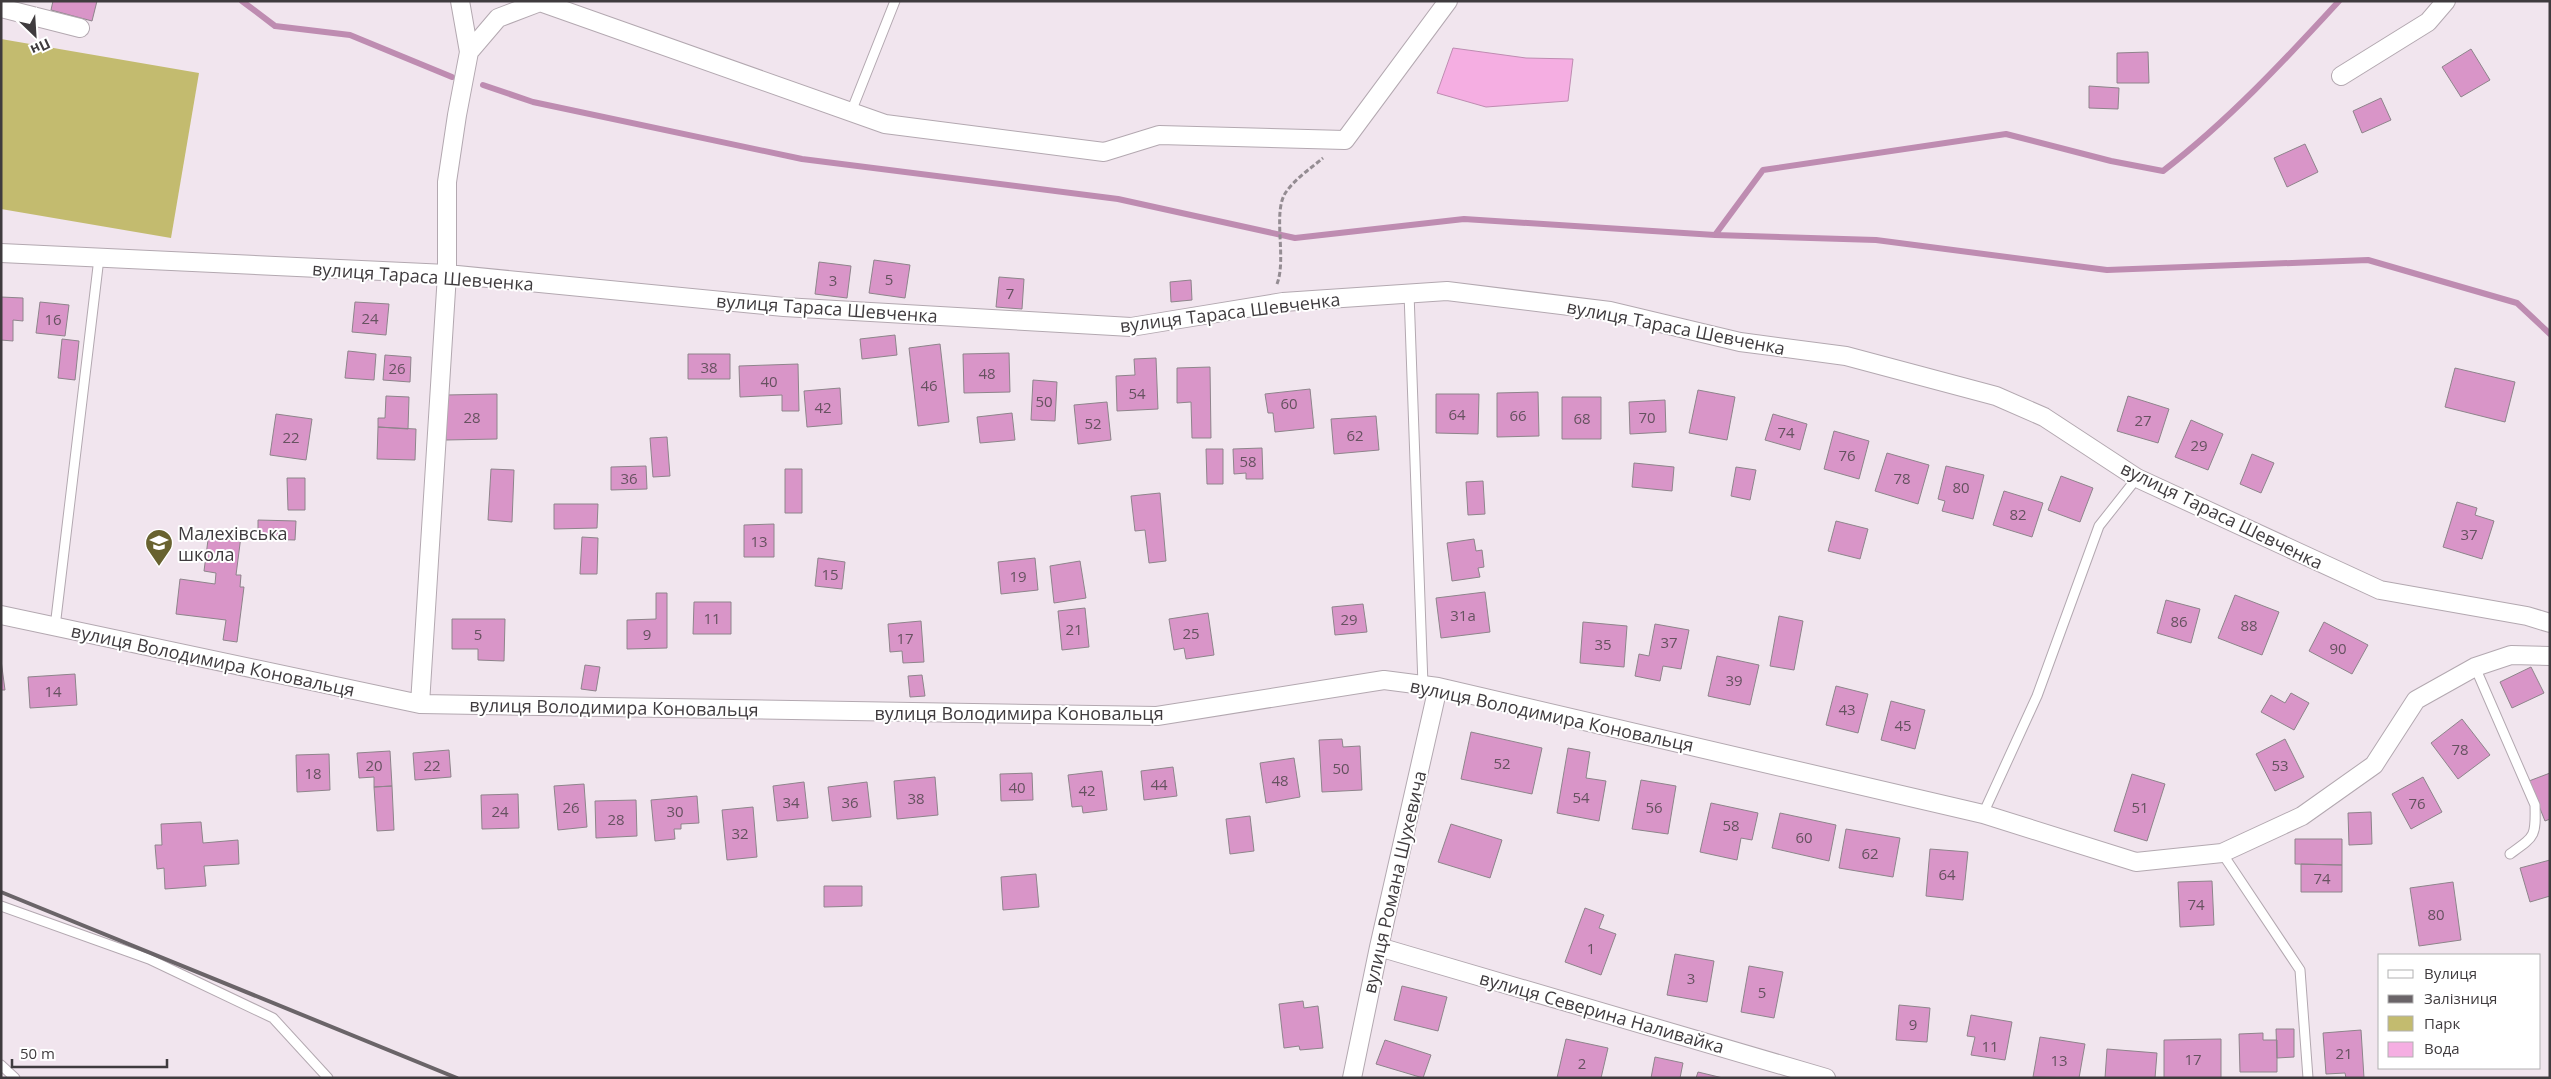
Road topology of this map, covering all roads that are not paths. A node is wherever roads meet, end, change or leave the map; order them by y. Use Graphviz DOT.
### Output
graph roads {
  1 [pos="460,1"];
  2 [pos="895,1"];
  3 [pos="1448,1"];
  4 [pos="2446,1"];
  5 [pos="1,8"];
  6 [pos="80,28"];
  7 [pos="469,52"];
  8 [pos="2341,76"];
  9 [pos="851,112"];
  10 [pos="1,253"];
  11 [pos="99,258"];
  12 [pos="447,274"];
  13 [pos="1409,293"];
  14 [pos="2137,478"];
  15 [pos="1,616"];
  16 [pos="2550,623"];
  17 [pos="55,627"];
  18 [pos="2550,656"];
  19 [pos="2475,667"];
  20 [pos="1431,686"];
  21 [pos="420,704"];
  22 [pos="1983,814"];
  23 [pos="2222,853"];
  24 [pos="2510,854"];
  25 [pos="1,906"];
  26 [pos="1378,947"];
  27 [pos="1,1065"];
  28 [pos="15,1078"];
  29 [pos="328,1078"];
  30 [pos="1352,1078"];
  31 [pos="1826,1078"];
  32 [pos="2308,1078"];
  1 -- 7 [label="street"];
  2 -- 9 [label="lane"];
  3 -- 9 [label="street"];
  4 -- 8 [label="street"];
  5 -- 6 [label="street"];
  7 -- 9 [label="street"];
  7 -- 12 [label="street"];
  10 -- 11 [label="street, вулиця Тараса Шевченка"];
  11 -- 12 [label="street, вулиця Тараса Шевченка"];
  11 -- 17 [label="lane"];
  12 -- 13 [label="street, вулиця Тараса Шевченка"];
  12 -- 21 [label="street"];
  13 -- 14 [label="street, вулиця Тараса Шевченка"];
  13 -- 20 [label="lane"];
  14 -- 16 [label="street, вулиця Тараса Шевченка"];
  14 -- 22 [label="lane"];
  15 -- 17 [label="street, вулиця Володимира Коновальця"];
  17 -- 21 [label="street, вулиця Володимира Коновальця"];
  18 -- 19 [label="street, вулиця Володимира Коновальця"];
  19 -- 23 [label="street, вулиця Володимира Коновальця"];
  19 -- 24 [label="lane"];
  20 -- 21 [label="street, вулиця Володимира Коновальця"];
  20 -- 22 [label="street, вулиця Володимира Коновальця"];
  20 -- 26 [label="street, вулиця Романа Шухевича"];
  22 -- 23 [label="street, вулиця Володимира Коновальця"];
  23 -- 32 [label="lane"];
  25 -- 29 [label="lane"];
  26 -- 30 [label="street, вулиця Романа Шухевича"];
  26 -- 31 [label="street, вулиця Северина Наливайка"];
  27 -- 28 [label="lane"];
}
